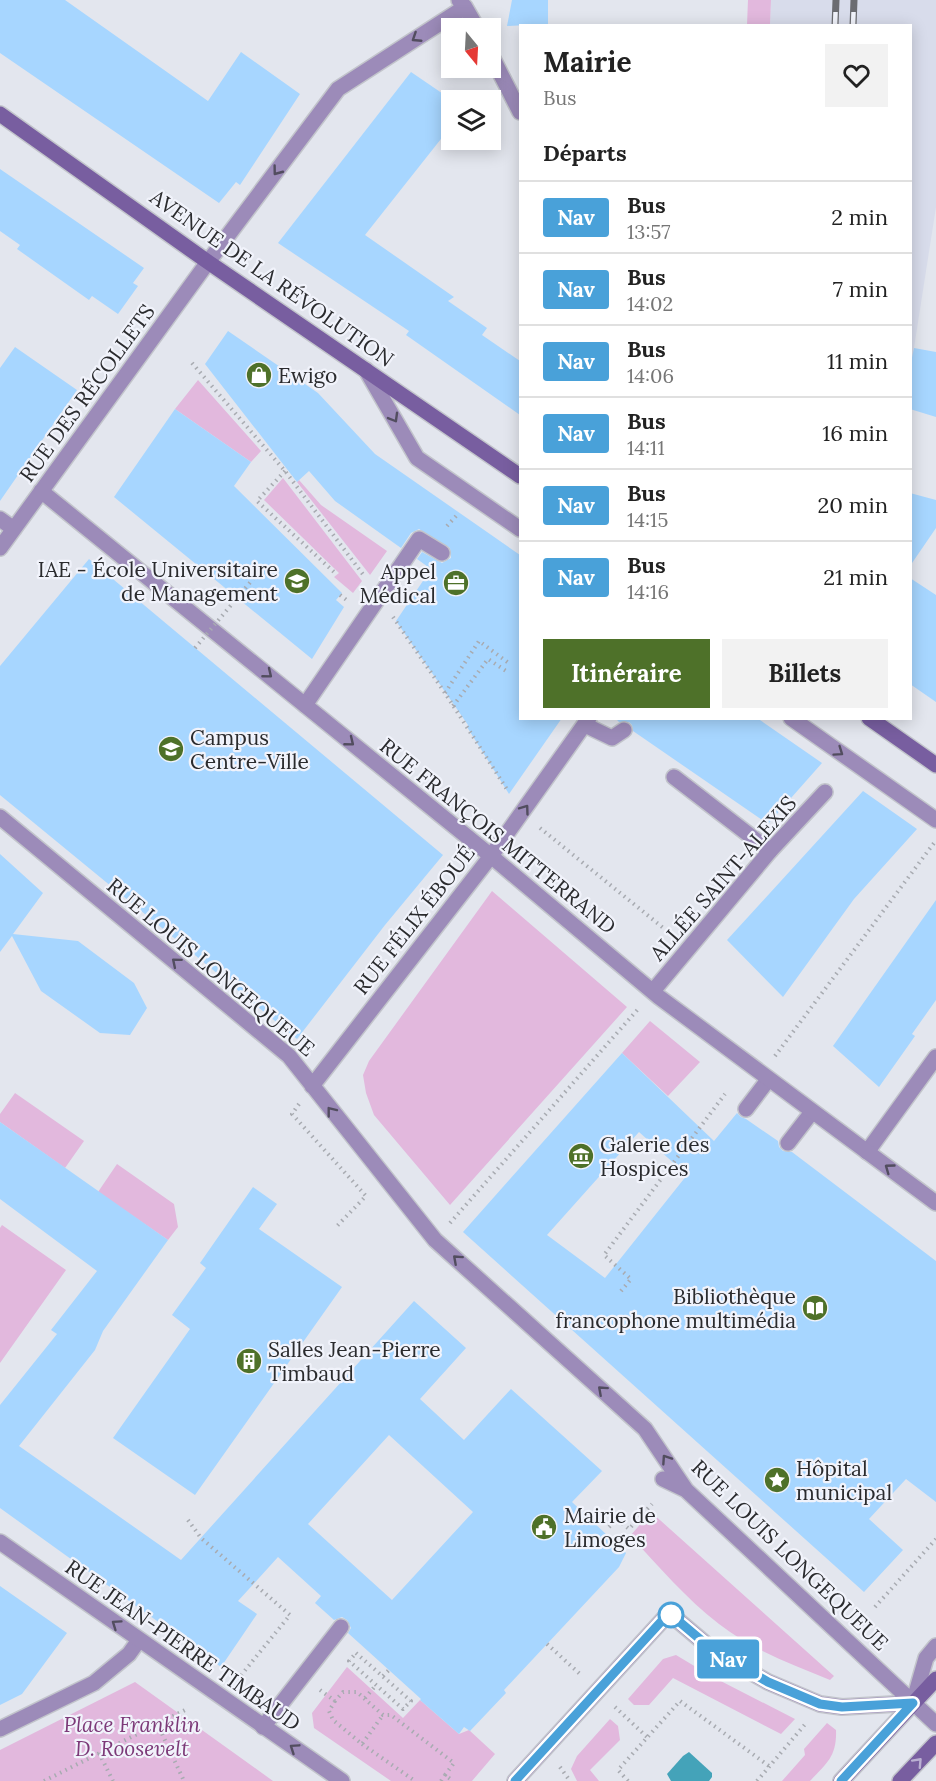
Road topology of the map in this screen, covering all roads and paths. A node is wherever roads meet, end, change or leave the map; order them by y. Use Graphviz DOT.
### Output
graph roads {
  1 [pos="463,2"];
  2 [pos="472,18"];
  3 [pos="501,75"];
  4 [pos="519,110"];
  5 [pos="0,114"];
  6 [pos="208,262"];
  7 [pos="365,368"];
  8 [pos="285,471"];
  9 [pos="519,475"];
  10 [pos="41,491"];
  11 [pos="0,519"];
  12 [pos="519,528"];
  13 [pos="14,529"];
  14 [pos="0,548"];
  15 [pos="442,553"];
  16 [pos="334,572"];
  17 [pos="253,579"];
  18 [pos="195,648"];
  19 [pos="510,664"];
  20 [pos="506,671"];
  21 [pos="445,693"];
  22 [pos="305,705"];
  23 [pos="453,706"];
  24 [pos="794,720"];
  25 [pos="872,720"];
  26 [pos="587,722"];
  27 [pos="624,730"];
  28 [pos="936,765"];
  29 [pos="674,777"];
  30 [pos="825,792"];
  31 [pos="522,813"];
  32 [pos="0,817"];
  33 [pos="936,820"];
  34 [pos="936,840"];
  35 [pos="770,851"];
  36 [pos="491,856"];
  37 [pos="697,939"];
  38 [pos="653,992"];
  39 [pos="936,1057"];
  40 [pos="747,1064"];
  41 [pos="765,1077"];
  42 [pos="312,1086"];
  43 [pos="746,1109"];
  44 [pos="812,1112"];
  45 [pos="311,1135"];
  46 [pos="788,1143"];
  47 [pos="867,1152"];
  48 [pos="936,1203"];
  49 [pos="336,1227"];
  50 [pos="435,1240"];
  51 [pos="621,1291"];
  52 [pos="663,1479"];
  53 [pos="686,1490"];
  54 [pos="652,1504"];
  55 [pos="188,1520"];
  56 [pos="609,1527"];
  57 [pos="936,1539"];
  58 [pos="0,1542"];
  59 [pos="875,1607"];
  60 [pos="341,1627"];
  61 [pos="139,1640"];
  62 [pos="547,1644"];
  63 [pos="936,1646"];
  64 [pos="571,1665"];
  65 [pos="388,1670"];
  66 [pos="383,1676"];
  67 [pos="936,1679"];
  68 [pos="376,1685"];
  69 [pos="320,1691"];
  70 [pos="365,1698"];
  71 [pos="223,1699"];
  72 [pos="335,1701"];
  73 [pos="913,1703"];
  74 [pos="185,1710"];
  75 [pos="383,1715"];
  76 [pos="809,1720"];
  77 [pos="157,1723"];
  78 [pos="936,1724"];
  79 [pos="263,1727"];
  80 [pos="0,1729"];
  81 [pos="936,1743"];
  82 [pos="362,1744"];
  83 [pos="99,1753"];
  84 [pos="769,1766"];
  85 [pos="446,1775"];
  86 [pos="44,1781"];
  87 [pos="113,1781"];
  88 [pos="184,1781"];
  89 [pos="342,1781"];
  90 [pos="416,1781"];
  91 [pos="441,1781"];
  92 [pos="453,1781"];
  93 [pos="515,1781"];
  94 [pos="628,1781"];
  95 [pos="757,1781"];
  96 [pos="841,1781"];
  97 [pos="900,1781"];
  1 -- 2 [label="street"];
  1 -- 6 [label="street, RUE DES RÉCOLLETS, one-way"];
  3 -- 4 [label="street"];
  5 -- 6 [label="main road, AVENUE DE LA RÉVOLUTION"];
  6 -- 7 [label="main road, AVENUE DE LA RÉVOLUTION"];
  6 -- 10 [label="street, RUE DES RÉCOLLETS"];
  7 -- 9 [label="main road, AVENUE DE LA RÉVOLUTION"];
  7 -- 12 [label="street, one-way"];
  8 -- 16 [label="path"];
  10 -- 13 [label="street, RUE DES RÉCOLLETS"];
  10 -- 22 [label="street, RUE FRANÇOIS MITTERRAND, one-way"];
  11 -- 13 [label="street"];
  13 -- 14 [label="street, RUE DES RÉCOLLETS"];
  15 -- 22 [label="street"];
  17 -- 18 [label="path, bridge"];
  19 -- 21 [label="path"];
  20 -- 23 [label="path"];
  22 -- 36 [label="street, RUE FRANÇOIS MITTERRAND, one-way"];
  24 -- 33 [label="street, one-way"];
  25 -- 28 [label="main road"];
  26 -- 27 [label="street"];
  31 -- 26 [label="street, RUE FÉLIX ÉBOUÉ, one-way"];
  29 -- 35 [label="street"];
  30 -- 35 [label="street, ALLÉE SAINT-ALEXIS"];
  31 -- 36 [label="street, RUE FÉLIX ÉBOUÉ"];
  31 -- 37 [label="path"];
  42 -- 32 [label="street, RUE LOUIS LONGEQUEUE, one-way"];
  34 -- 41 [label="path"];
  35 -- 37 [label="street, ALLÉE SAINT-ALEXIS"];
  36 -- 38 [label="street, RUE FRANÇOIS MITTERRAND"];
  36 -- 42 [label="street, RUE FÉLIX ÉBOUÉ"];
  37 -- 38 [label="street, ALLÉE SAINT-ALEXIS"];
  38 -- 40 [label="street, RUE FRANÇOIS MITTERRAND"];
  38 -- 50 [label="path"];
  39 -- 47 [label="street"];
  40 -- 41 [label="street, RUE FRANÇOIS MITTERRAND"];
  40 -- 51 [label="path"];
  41 -- 43 [label="street"];
  41 -- 44 [label="street, RUE FRANÇOIS MITTERRAND"];
  50 -- 42 [label="street, RUE LOUIS LONGEQUEUE, one-way"];
  44 -- 46 [label="street"];
  44 -- 47 [label="street, RUE FRANÇOIS MITTERRAND"];
  45 -- 49 [label="path"];
  48 -- 47 [label="street, RUE FRANÇOIS MITTERRAND, one-way"];
  53 -- 50 [label="street, RUE LOUIS LONGEQUEUE, one-way"];
  52 -- 53 [label="street"];
  53 -- 73 [label="street, RUE LOUIS LONGEQUEUE"];
  54 -- 56 [label="path"];
  55 -- 71 [label="path"];
  57 -- 59 [label="path"];
  61 -- 58 [label="street, RUE JEAN-PIERRE TIMBAUD, one-way"];
  60 -- 79 [label="street"];
  61 -- 71 [label="street, RUE JEAN-PIERRE TIMBAUD"];
  61 -- 80 [label="street"];
  62 -- 64 [label="path"];
  63 -- 73 [label="street"];
  65 -- 66 [label="path"];
  66 -- 68 [label="path"];
  66 -- 68 [label="path"];
  67 -- 73 [label="main road"];
  68 -- 70 [label="path"];
  69 -- 72 [label="path"];
  70 -- 72 [label="path"];
  70 -- 75 [label="path"];
  71 -- 79 [label="street, RUE JEAN-PIERRE TIMBAUD"];
  72 -- 82 [label="path"];
  73 -- 78 [label="street, RUE LOUIS LONGEQUEUE"];
  73 -- 93 [label="street"];
  73 -- 96 [label="main road"];
  74 -- 77 [label="path"];
  75 -- 82 [label="path"];
  75 -- 85 [label="path"];
  76 -- 84 [label="path"];
  77 -- 83 [label="path"];
  77 -- 88 [label="path"];
  89 -- 79 [label="street, RUE JEAN-PIERRE TIMBAUD, one-way"];
  97 -- 81 [label="main road, one-way"];
  82 -- 90 [label="path"];
  83 -- 86 [label="path"];
  83 -- 87 [label="path"];
  84 -- 94 [label="path"];
  84 -- 95 [label="path"];
  85 -- 91 [label="path"];
  85 -- 92 [label="path"];
}
